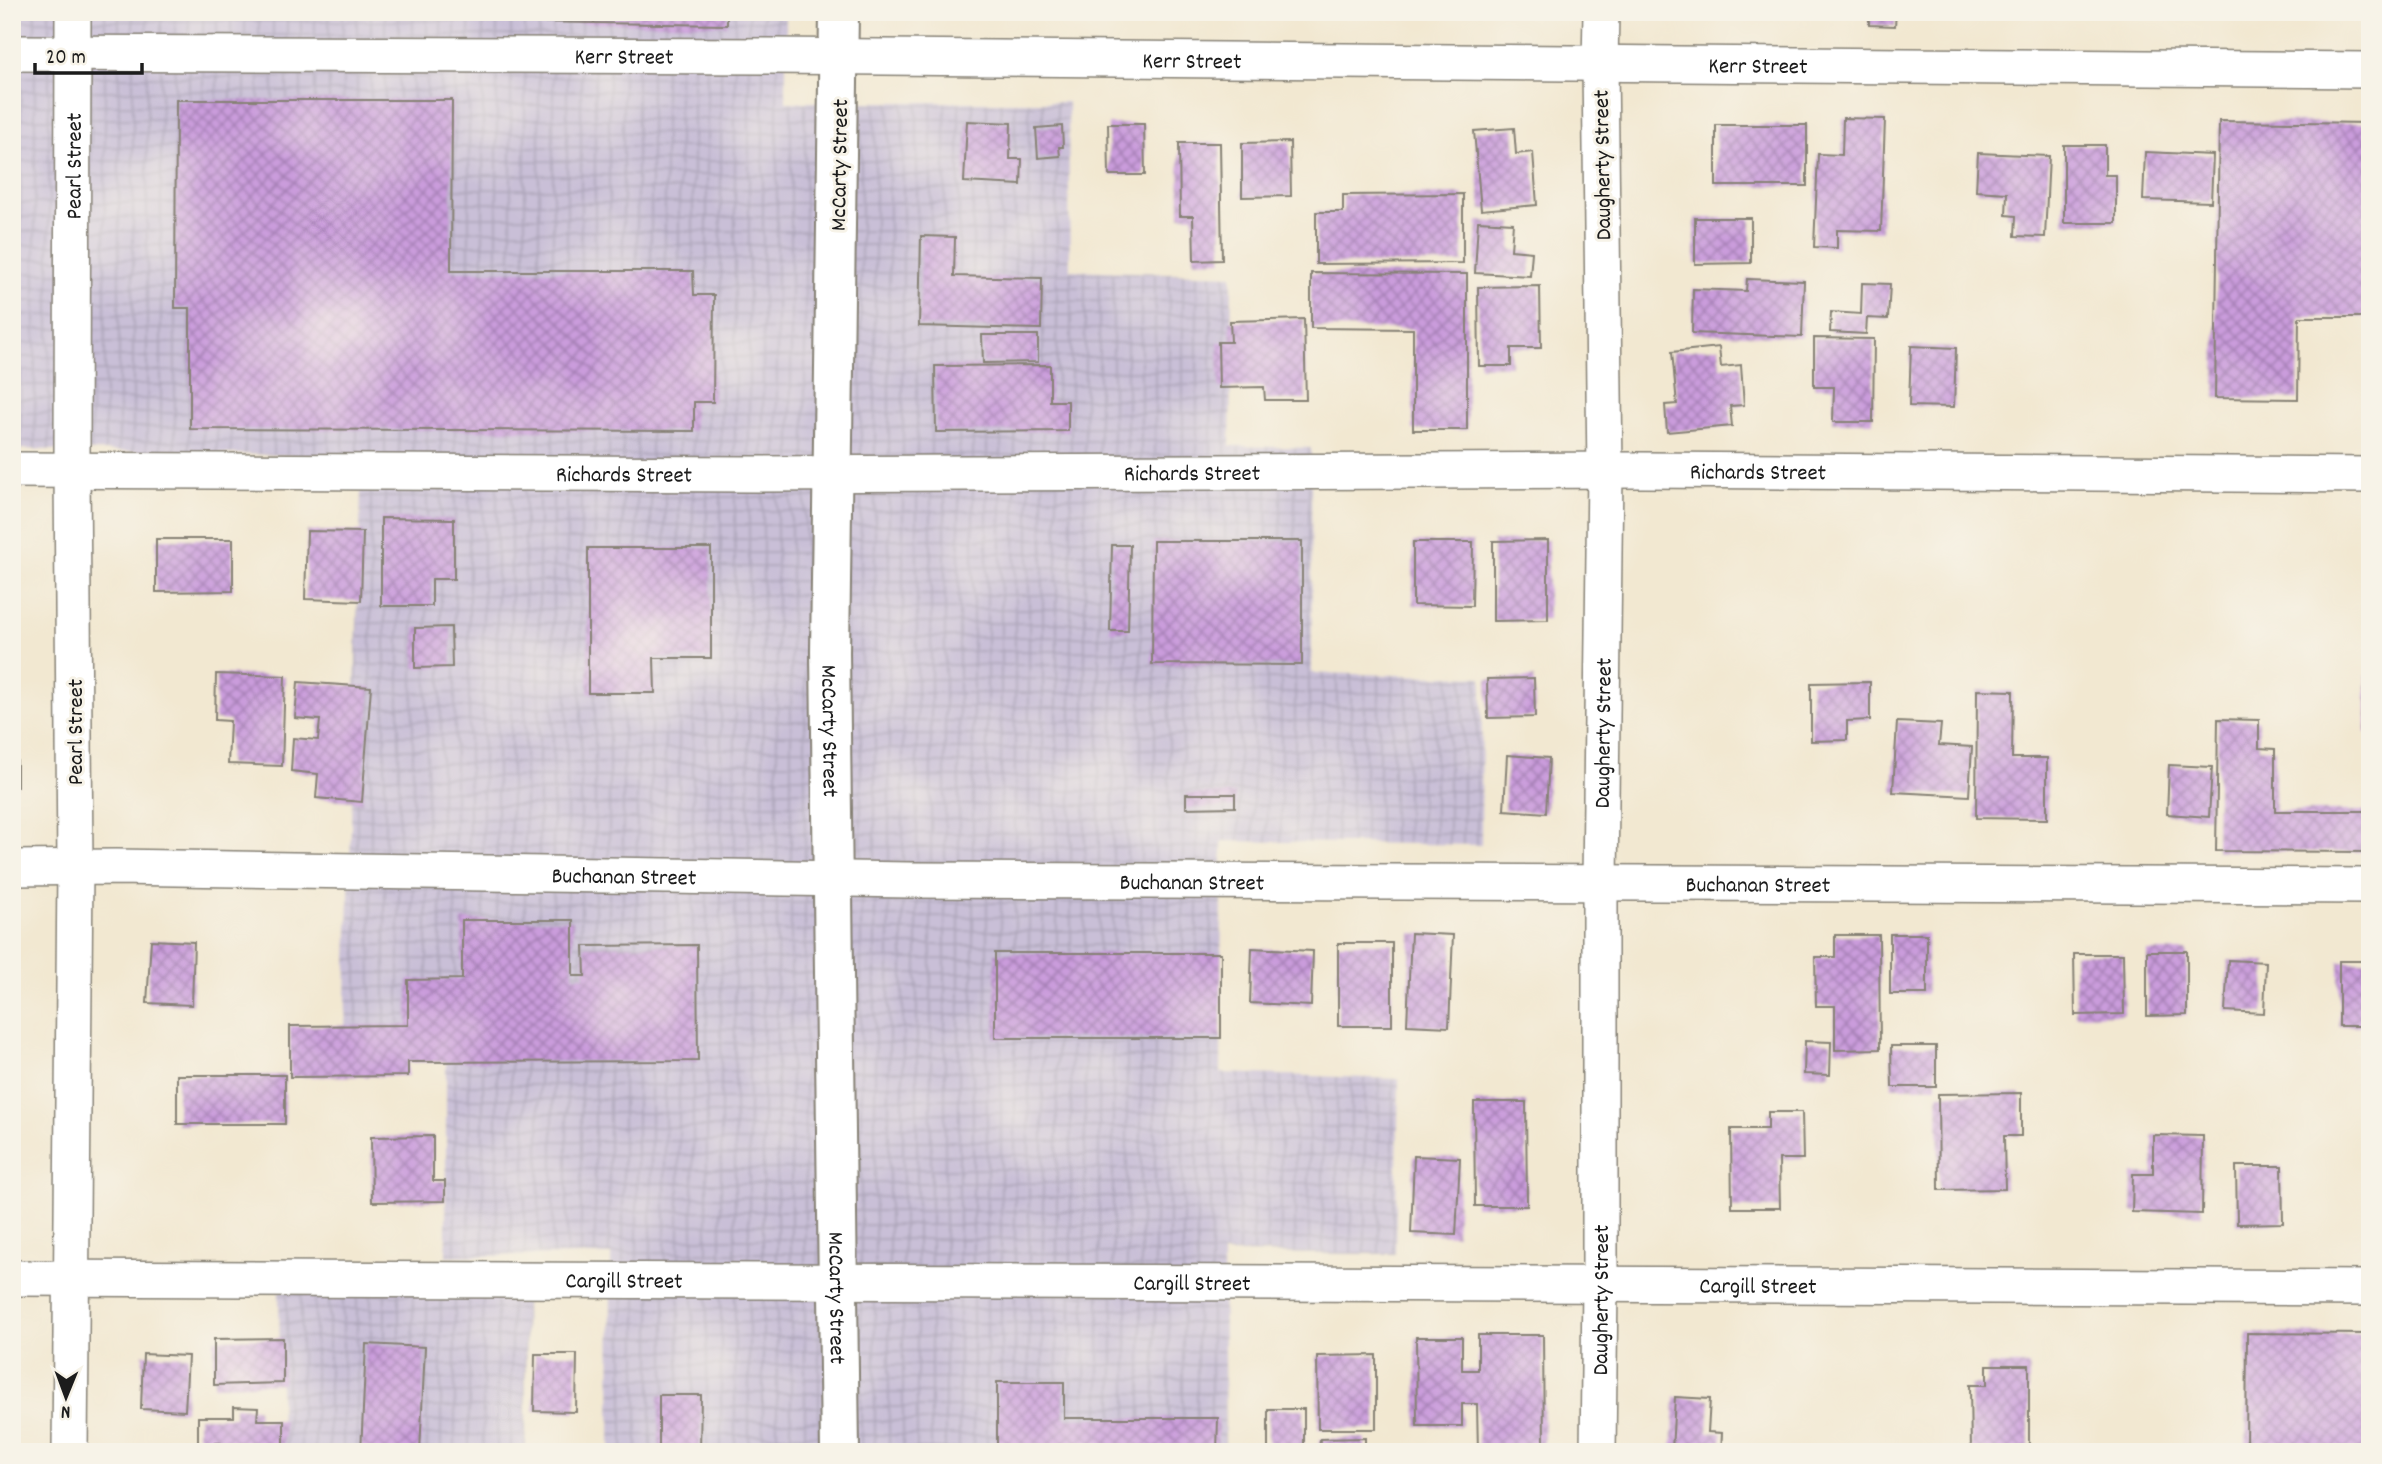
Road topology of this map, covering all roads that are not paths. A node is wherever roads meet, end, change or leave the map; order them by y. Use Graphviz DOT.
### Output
graph roads {
  1 [pos="73,12"];
  2 [pos="839,12"];
  3 [pos="1601,12"];
  4 [pos="12,53"];
  5 [pos="72,53"];
  6 [pos="839,57"];
  7 [pos="1600,65"];
  8 [pos="2370,70"];
  9 [pos="12,470"];
  10 [pos="72,470"];
  11 [pos="1605,471"];
  12 [pos="834,474"];
  13 [pos="2370,475"];
  14 [pos="75,867"];
  15 [pos="12,868"];
  16 [pos="831,878"];
  17 [pos="1600,881"];
  18 [pos="2370,886"];
  19 [pos="12,1278"];
  20 [pos="73,1278"];
  21 [pos="837,1279"];
  22 [pos="1600,1285"];
  23 [pos="2370,1288"];
  24 [pos="70,1452"];
  25 [pos="839,1452"];
  26 [pos="1598,1452"];
  1 -- 5 [label="street, Pearl Street"];
  2 -- 6 [label="main road, McCarty Street"];
  3 -- 7 [label="street, Daugherty Street"];
  4 -- 5 [label="street, Kerr Street"];
  5 -- 6 [label="street, Kerr Street"];
  5 -- 10 [label="street, Pearl Street"];
  6 -- 7 [label="street, Kerr Street"];
  6 -- 12 [label="main road, McCarty Street"];
  7 -- 8 [label="street, Kerr Street"];
  7 -- 11 [label="street, Daugherty Street"];
  9 -- 10 [label="street, Richards Street"];
  10 -- 12 [label="street, Richards Street"];
  10 -- 14 [label="street, Pearl Street"];
  11 -- 12 [label="street, Richards Street"];
  11 -- 13 [label="street, Richards Street"];
  11 -- 17 [label="street, Daugherty Street"];
  12 -- 16 [label="main road, McCarty Street"];
  14 -- 15 [label="street, Buchanan Street"];
  14 -- 16 [label="street, Buchanan Street"];
  14 -- 20 [label="street, Pearl Street"];
  16 -- 17 [label="street, Buchanan Street"];
  16 -- 21 [label="main road, McCarty Street"];
  17 -- 18 [label="street, Buchanan Street"];
  17 -- 22 [label="street, Daugherty Street"];
  19 -- 20 [label="street, Cargill Street"];
  20 -- 21 [label="street, Cargill Street"];
  20 -- 24 [label="street, Pearl Street"];
  21 -- 22 [label="street, Cargill Street"];
  21 -- 25 [label="main road, McCarty Street"];
  22 -- 23 [label="street, Cargill Street"];
  22 -- 26 [label="street, Daugherty Street"];
}
